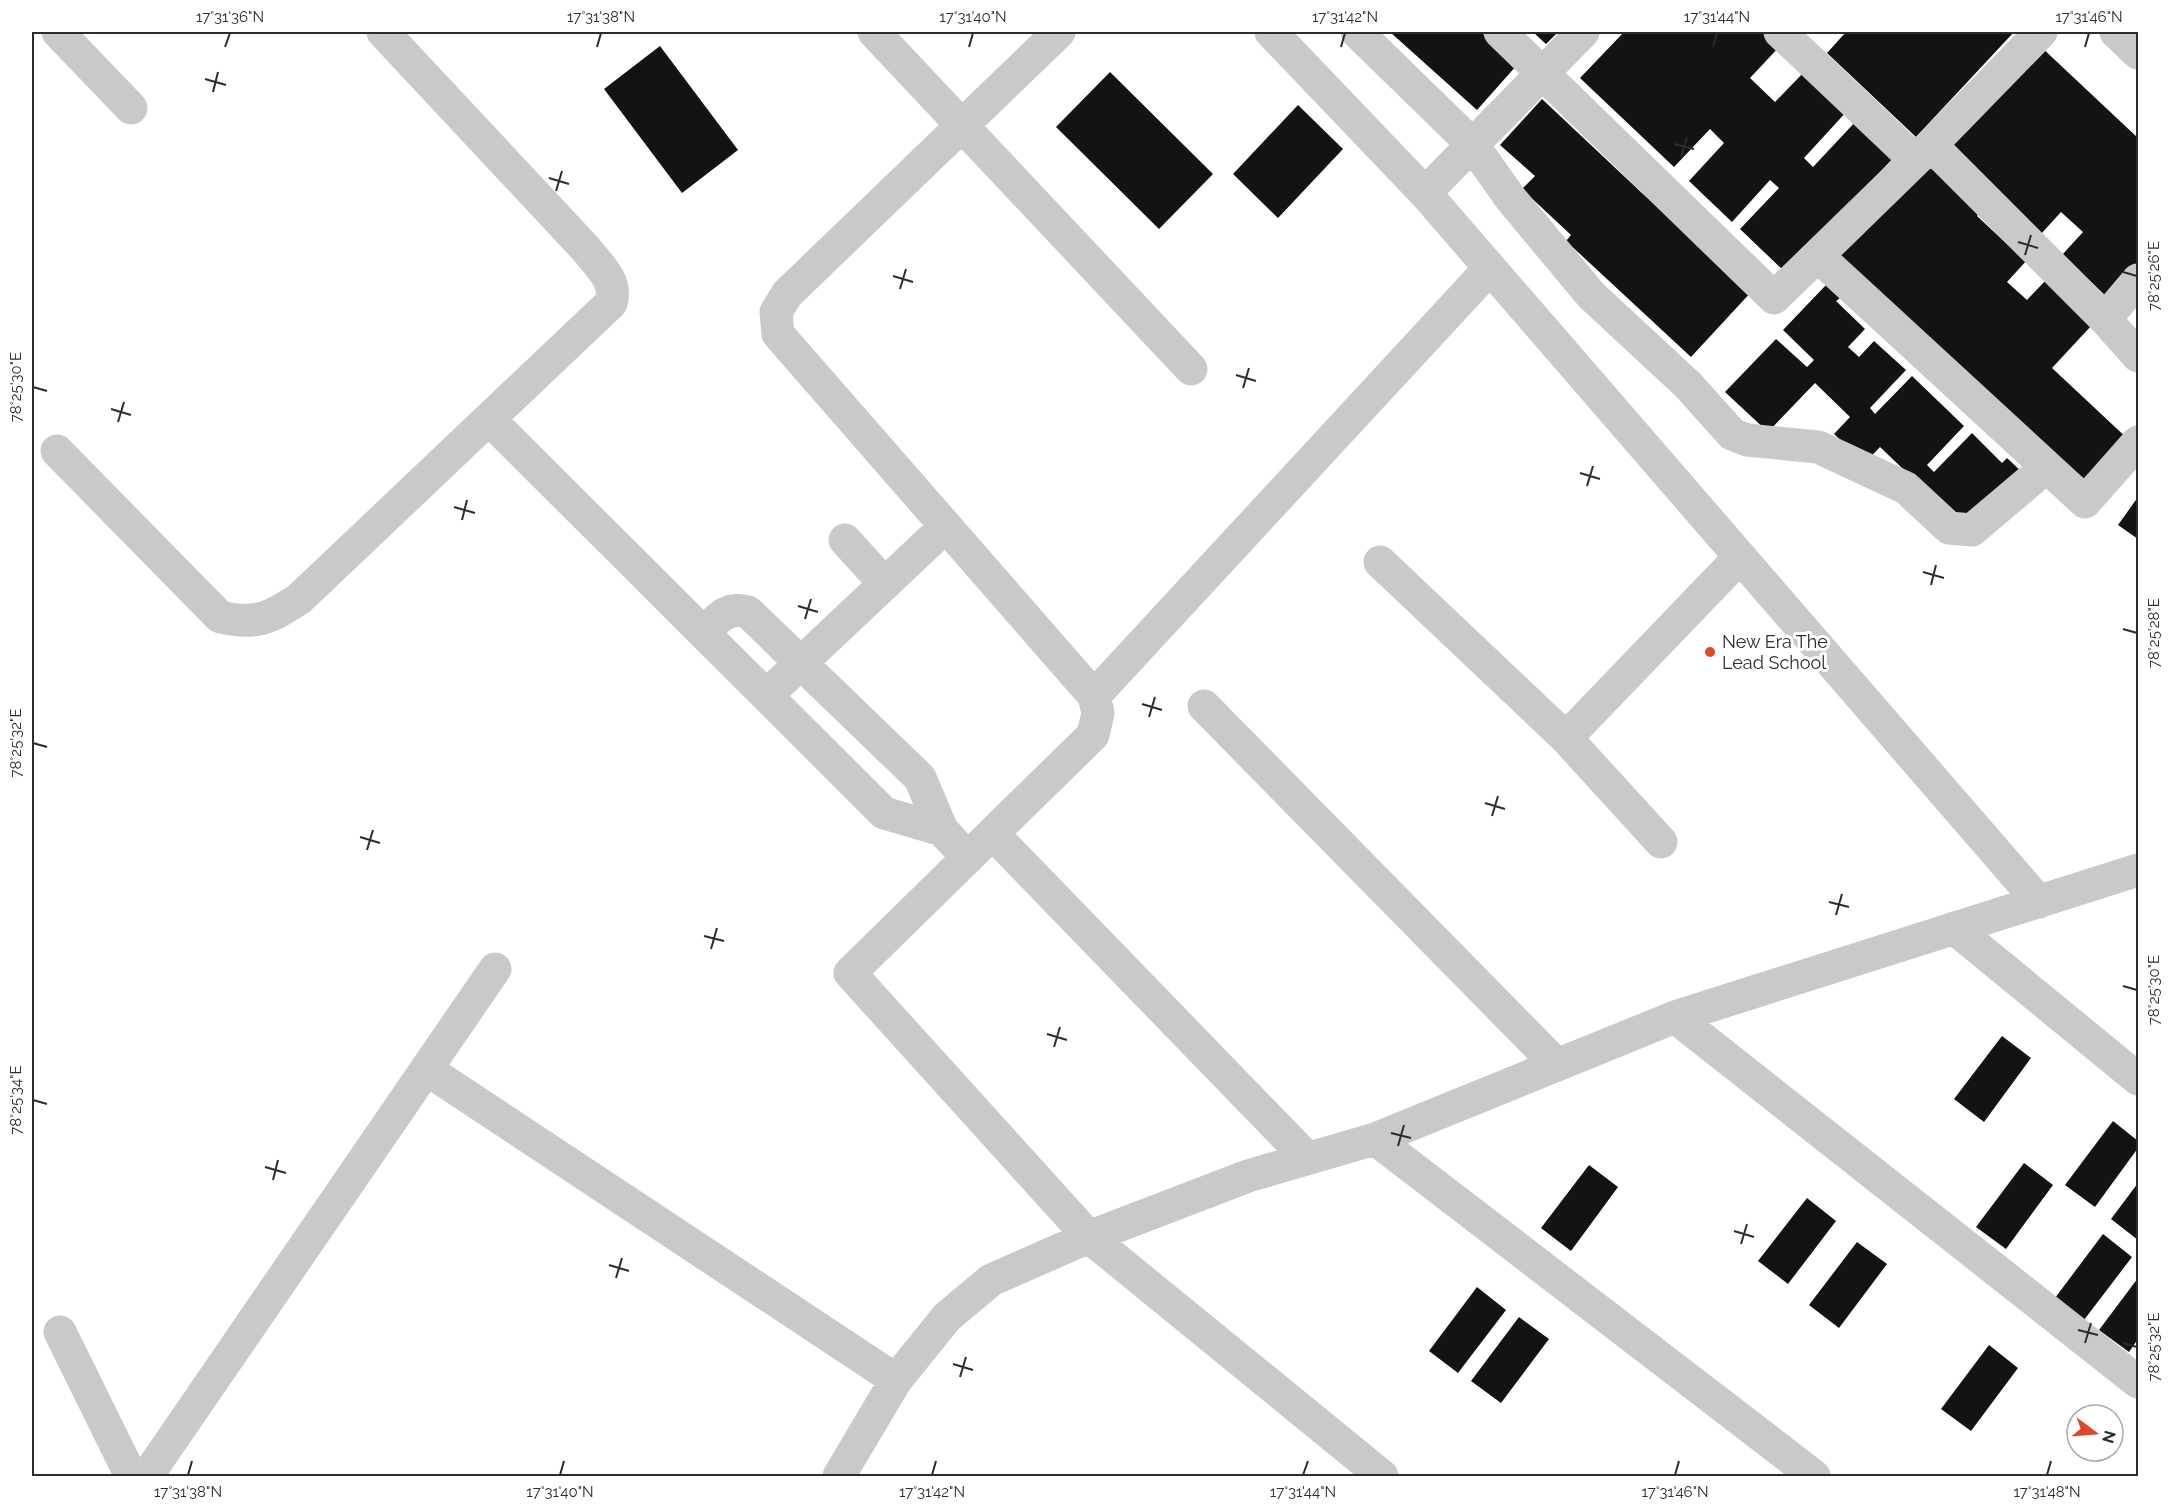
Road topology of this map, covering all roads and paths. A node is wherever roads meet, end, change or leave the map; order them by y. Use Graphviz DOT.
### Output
graph roads {
  1 [pos="58,32"];
  2 [pos="874,32"];
  3 [pos="1059,32"];
  4 [pos="1271,32"];
  5 [pos="1357,32"];
  6 [pos="1500,32"];
  7 [pos="1583,32"];
  8 [pos="1780,32"];
  9 [pos="2041,32"];
  10 [pos="2116,32"];
  11 [pos="385,33"];
  12 [pos="2139,53"];
  13 [pos="1542,73"];
  14 [pos="131,108"];
  15 [pos="962,125"];
  16 [pos="1472,144"];
  17 [pos="1923,153"];
  18 [pos="1425,193"];
  19 [pos="1819,256"];
  20 [pos="1490,268"];
  21 [pos="2139,280"];
  22 [pos="2105,319"];
  23 [pos="2139,356"];
  24 [pos="1191,369"];
  25 [pos="490,420"];
  26 [pos="2139,442"];
  27 [pos="57,451"];
  28 [pos="2045,465"];
  29 [pos="946,526"];
  30 [pos="845,540"];
  31 [pos="1740,557"];
  32 [pos="1380,562"];
  33 [pos="885,584"];
  34 [pos="704,633"];
  35 [pos="801,663"];
  36 [pos="767,695"];
  37 [pos="1095,696"];
  38 [pos="1204,706"];
  39 [pos="1566,738"];
  40 [pos="942,830"];
  41 [pos="993,834"];
  42 [pos="1661,842"];
  43 [pos="969,858"];
  44 [pos="2139,870"];
  45 [pos="2039,902"];
  46 [pos="1954,928"];
  47 [pos="495,969"];
  48 [pos="1675,1017"];
  49 [pos="1557,1065"];
  50 [pos="426,1070"];
  51 [pos="2139,1078"];
  52 [pos="1375,1139"];
  53 [pos="1307,1158"];
  54 [pos="1089,1237"];
  55 [pos="60,1332"];
  56 [pos="896,1380"];
  57 [pos="2139,1382"];
  58 [pos="131,1476"];
  59 [pos="147,1476"];
  60 [pos="839,1476"];
  61 [pos="1382,1476"];
  62 [pos="1814,1476"];
  1 -- 14 [label="street"];
  2 -- 15 [label="street"];
  3 -- 15 [label="street"];
  4 -- 18 [label="street"];
  5 -- 16 [label="street"];
  6 -- 13 [label="street"];
  7 -- 13 [label="street"];
  8 -- 17 [label="street"];
  9 -- 17 [label="street"];
  10 -- 12 [label="street"];
  11 -- 25 [label="street"];
  13 -- 16 [label="street"];
  13 -- 19 [label="street"];
  15 -- 24 [label="street"];
  15 -- 29 [label="street"];
  16 -- 18 [label="street"];
  16 -- 28 [label="street"];
  17 -- 19 [label="street"];
  17 -- 22 [label="street"];
  18 -- 20 [label="street"];
  19 -- 28 [label="street"];
  20 -- 31 [label="street"];
  20 -- 37 [label="street"];
  21 -- 22 [label="street"];
  22 -- 23 [label="street"];
  25 -- 27 [label="street"];
  25 -- 34 [label="street"];
  26 -- 28 [label="street"];
  29 -- 33 [label="street"];
  29 -- 37 [label="street"];
  30 -- 33 [label="street"];
  31 -- 39 [label="street"];
  31 -- 45 [label="street"];
  32 -- 39 [label="street"];
  33 -- 35 [label="street"];
  34 -- 35 [label="street"];
  34 -- 36 [label="street"];
  35 -- 36 [label="street"];
  35 -- 40 [label="street"];
  36 -- 40 [label="street"];
  37 -- 41 [label="street"];
  38 -- 49 [label="street"];
  39 -- 42 [label="street"];
  40 -- 43 [label="street"];
  41 -- 43 [label="street"];
  41 -- 53 [label="street"];
  43 -- 54 [label="street"];
  44 -- 45 [label="street"];
  45 -- 46 [label="street"];
  46 -- 48 [label="street"];
  46 -- 51 [label="street"];
  47 -- 50 [label="street"];
  48 -- 49 [label="street"];
  48 -- 57 [label="street"];
  49 -- 52 [label="street"];
  50 -- 56 [label="street"];
  50 -- 59 [label="street"];
  52 -- 53 [label="street"];
  52 -- 62 [label="street"];
  53 -- 54 [label="street"];
  54 -- 56 [label="street"];
  54 -- 61 [label="street"];
  55 -- 58 [label="street"];
  56 -- 60 [label="street"];
}
